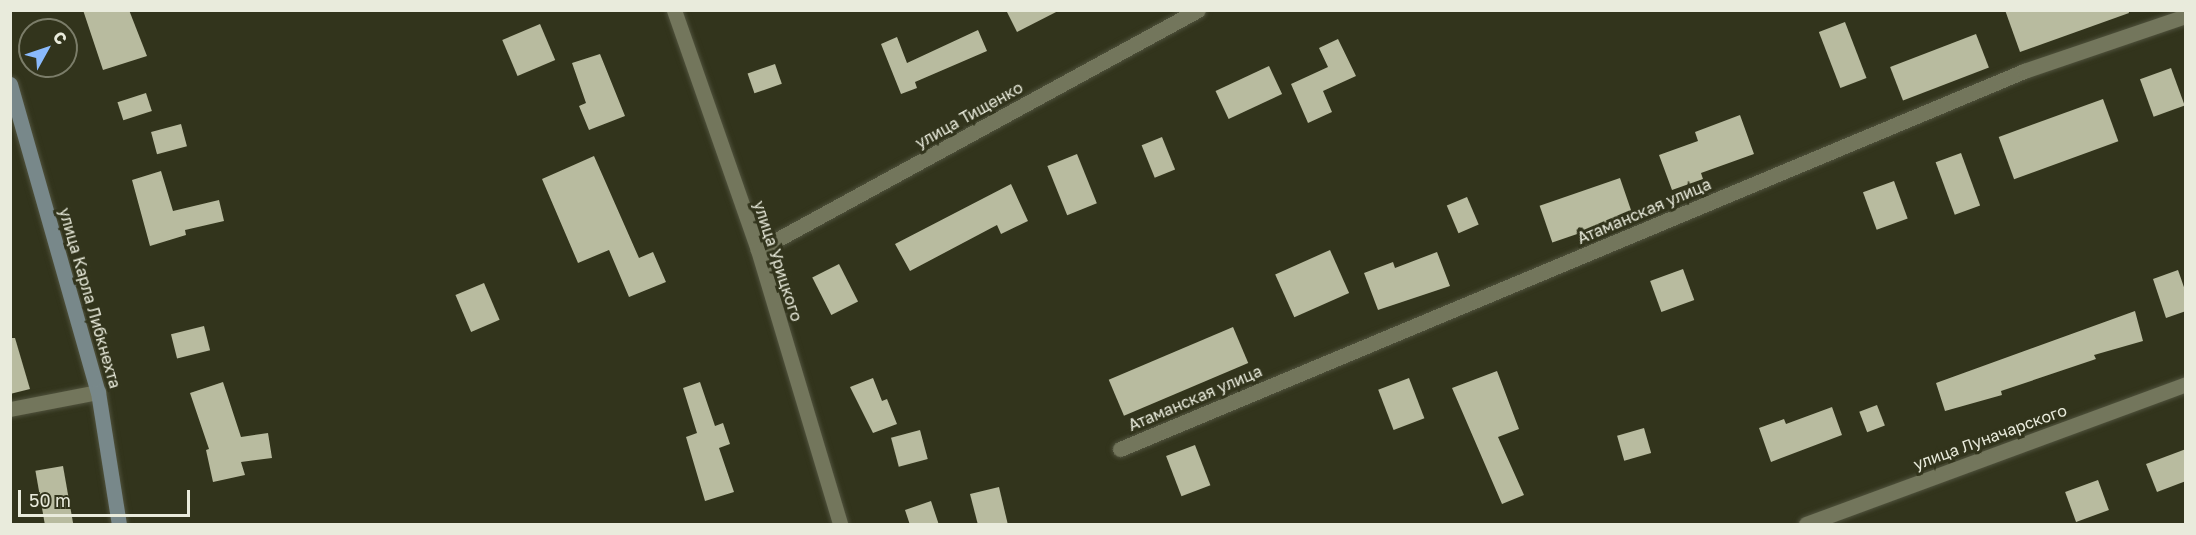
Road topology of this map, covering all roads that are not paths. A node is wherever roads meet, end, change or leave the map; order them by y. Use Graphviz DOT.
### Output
graph roads {
  1 [pos="674,10"];
  2 [pos="1198,10"];
  3 [pos="2186,16"];
  4 [pos="10,84"];
  5 [pos="758,250"];
  6 [pos="2186,384"];
  7 [pos="98,393"];
  8 [pos="10,409"];
  9 [pos="1120,449"];
  10 [pos="119,525"];
  11 [pos="840,525"];
  12 [pos="1806,525"];
  1 -- 5 [label="street, улица Урицкого"];
  2 -- 5 [label="street, улица Тищенко"];
  3 -- 9 [label="street, Атаманская улица"];
  4 -- 7 [label="main road, улица Карла Либкнехта"];
  5 -- 11 [label="street, улица Урицкого"];
  6 -- 12 [label="street, улица Луначарского"];
  7 -- 8 [label="street"];
  7 -- 10 [label="main road, улица Карла Либкнехта"];
}
